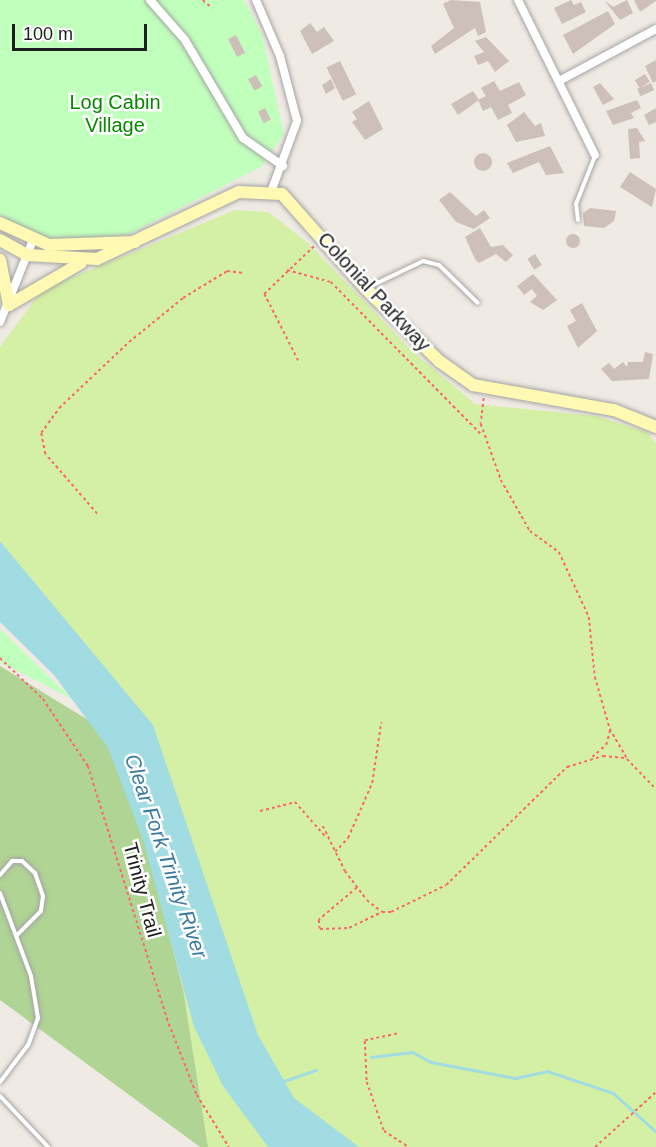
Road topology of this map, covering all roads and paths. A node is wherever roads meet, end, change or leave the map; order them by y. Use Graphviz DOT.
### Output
graph roads {
  1 [pos="150,0"];
  2 [pos="203,0"];
  3 [pos="256,0"];
  4 [pos="518,0"];
  5 [pos="212,8"];
  6 [pos="656,29"];
  7 [pos="559,81"];
  8 [pos="595,155"];
  9 [pos="283,166"];
  10 [pos="271,192"];
  11 [pos="578,220"];
  12 [pos="0,223"];
  13 [pos="323,237"];
  14 [pos="0,240"];
  15 [pos="33,240"];
  16 [pos="136,242"];
  17 [pos="27,255"];
  18 [pos="91,259"];
  19 [pos="0,260"];
  20 [pos="287,270"];
  21 [pos="244,273"];
  22 [pos="366,289"];
  23 [pos="477,303"];
  24 [pos="9,305"];
  25 [pos="0,322"];
  26 [pos="298,361"];
  27 [pos="485,389"];
  28 [pos="656,427"];
  29 [pos="484,438"];
  30 [pos="97,514"];
  31 [pos="0,658"];
  32 [pos="381,723"];
  33 [pos="610,729"];
  34 [pos="591,758"];
  35 [pos="627,759"];
  36 [pos="656,789"];
  37 [pos="260,811"];
  38 [pos="323,826"];
  39 [pos="327,839"];
  40 [pos="334,853"];
  41 [pos="0,875"];
  42 [pos="358,887"];
  43 [pos="0,893"];
  44 [pos="382,912"];
  45 [pos="17,935"];
  46 [pos="397,1034"];
  47 [pos="0,1082"];
  48 [pos="656,1092"];
  49 [pos="0,1096"];
  50 [pos="48,1147"];
  51 [pos="229,1147"];
  52 [pos="408,1147"];
  53 [pos="595,1147"];
  1 -- 9 [label="street"];
  2 -- 5 [label="path"];
  3 -- 9 [label="street"];
  4 -- 7 [label="street"];
  6 -- 7 [label="street"];
  7 -- 8 [label="street"];
  8 -- 11 [label="lane"];
  9 -- 10 [label="street"];
  10 -- 13 [label="street, Colonial Parkway"];
  10 -- 16 [label="street"];
  12 -- 15 [label="street"];
  13 -- 20 [label="path"];
  13 -- 22 [label="street, Colonial Parkway"];
  14 -- 17 [label="street"];
  15 -- 16 [label="street"];
  15 -- 17 [label="street"];
  16 -- 18 [label="street"];
  17 -- 18 [label="street"];
  17 -- 24 [label="street"];
  18 -- 24 [label="street"];
  19 -- 24 [label="street"];
  20 -- 26 [label="path"];
  20 -- 29 [label="path"];
  21 -- 30 [label="path"];
  22 -- 23 [label="lane"];
  22 -- 27 [label="street, Colonial Parkway"];
  24 -- 25 [label="street"];
  27 -- 28 [label="street, Colonial Parkway"];
  27 -- 29 [label="path"];
  29 -- 33 [label="path"];
  31 -- 51 [label="path, Trinity Trail"];
  32 -- 40 [label="path"];
  33 -- 34 [label="path"];
  33 -- 35 [label="path"];
  34 -- 35 [label="path"];
  34 -- 44 [label="path"];
  35 -- 36 [label="path"];
  37 -- 39 [label="path"];
  38 -- 39 [label="path"];
  39 -- 40 [label="path"];
  40 -- 42 [label="path"];
  41 -- 45 [label="lane"];
  42 -- 44 [label="path"];
  42 -- 44 [label="path"];
  43 -- 45 [label="lane"];
  45 -- 47 [label="lane"];
  46 -- 52 [label="path"];
  48 -- 53 [label="path"];
  49 -- 50 [label="lane"];
}
